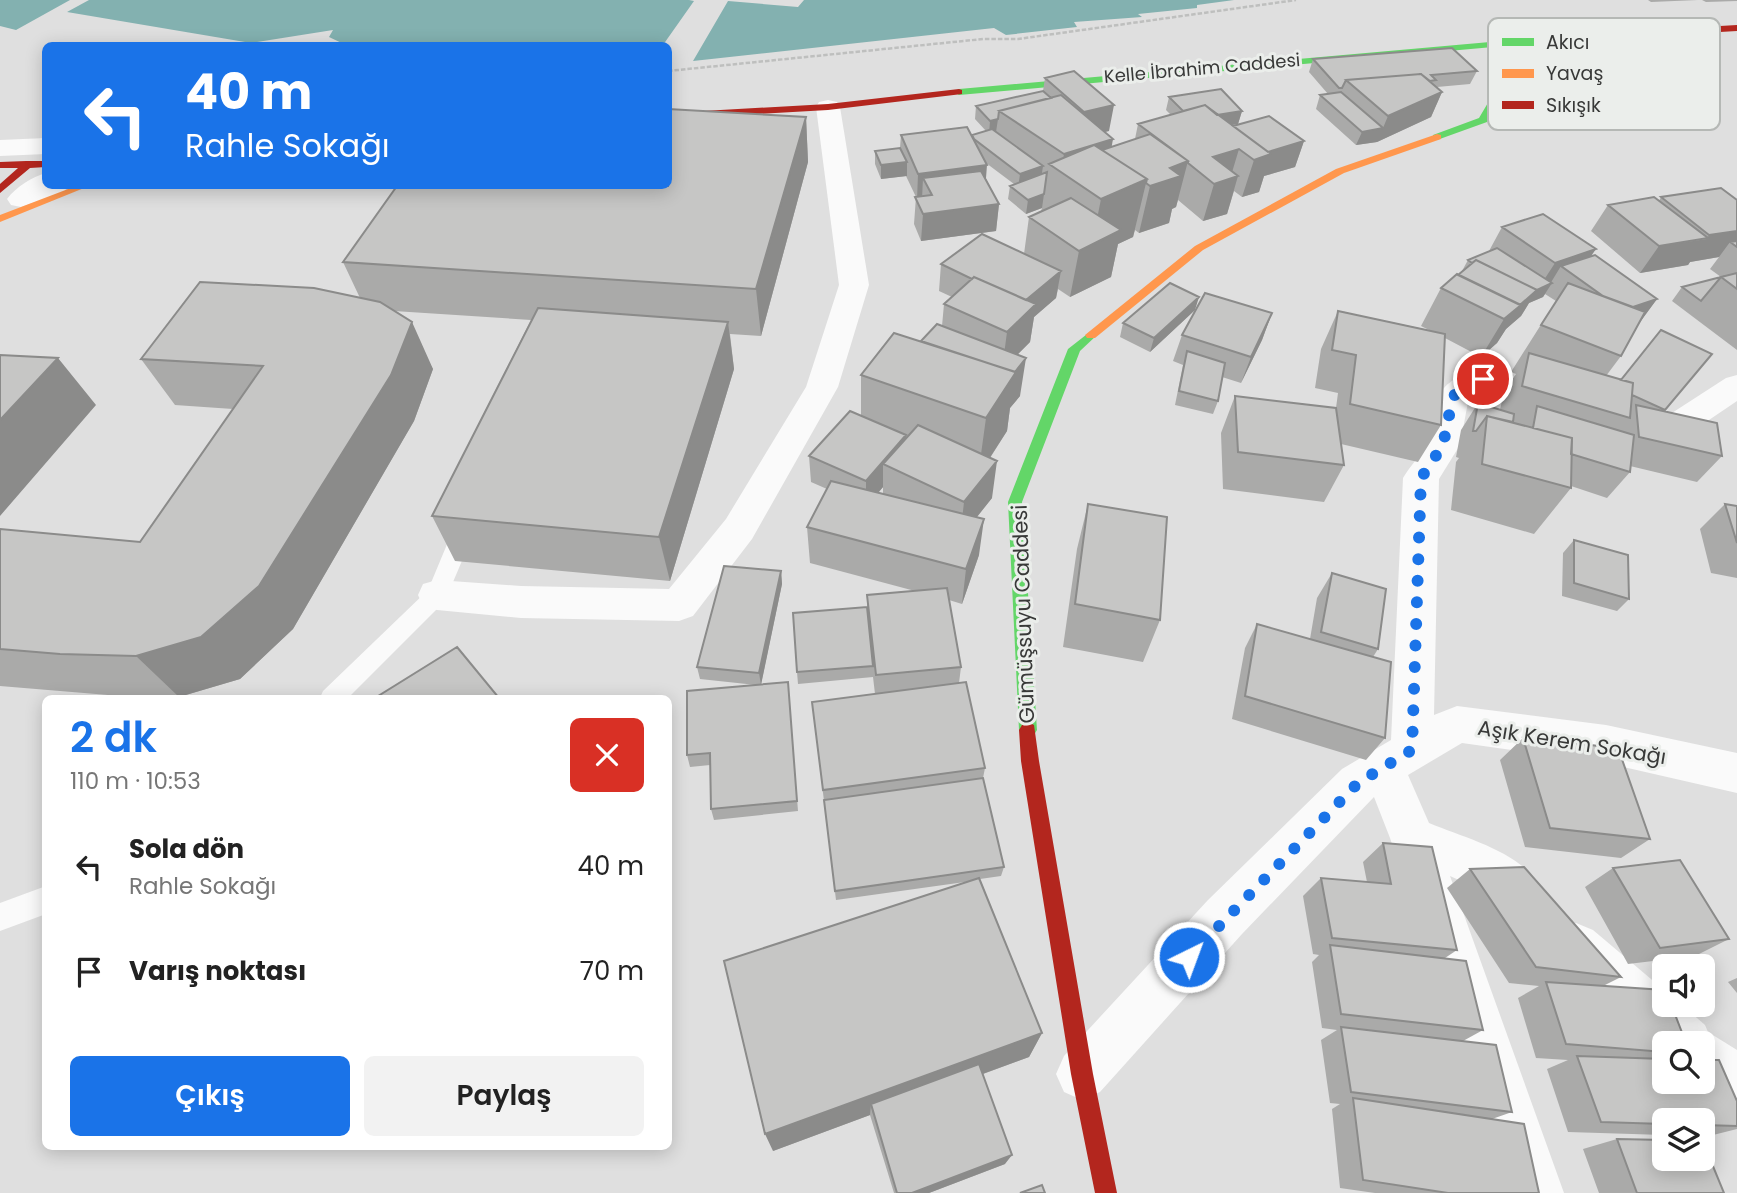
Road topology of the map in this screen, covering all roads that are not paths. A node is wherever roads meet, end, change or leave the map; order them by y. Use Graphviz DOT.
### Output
graph roads {
  1 [pos="1488,43"];
  2 [pos="828,107"];
  3 [pos="1488,111"];
  4 [pos="672,116"];
  5 [pos="0,148"];
  6 [pos="0,165"];
  7 [pos="42,174"];
  8 [pos="42,175"];
  9 [pos="42,177"];
  10 [pos="76,189"];
  11 [pos="0,190"];
  12 [pos="0,219"];
  13 [pos="1737,386"];
  14 [pos="473,509"];
  15 [pos="437,595"];
  16 [pos="335,695"];
  17 [pos="1398,759"];
  18 [pos="1737,773"];
  19 [pos="1413,838"];
  20 [pos="42,901"];
  21 [pos="0,917"];
  22 [pos="1672,1031"];
  23 [pos="1715,1066"];
  24 [pos="1082,1074"];
  25 [pos="1737,1084"];
  26 [pos="1106,1193"];
  27 [pos="1536,1193"];
  1 -- 2 [label="street, Kelle İbrahim Caddesi"];
  2 -- 4 [label="street, Kelle İbrahim Caddesi"];
  2 -- 15 [label="street"];
  3 -- 24 [label="street, Gümüşsuyu Caddesi"];
  5 -- 7 [label="street"];
  6 -- 8 [label="street"];
  9 -- 11 [label="street"];
  10 -- 12 [label="street"];
  13 -- 17 [label="street"];
  14 -- 15 [label="lane"];
  15 -- 16 [label="lane"];
  17 -- 18 [label="street, Aşık Kerem Sokağı"];
  17 -- 19 [label="street"];
  17 -- 24 [label="street, Aşık Kerem Sokağı"];
  19 -- 22 [label="street"];
  19 -- 27 [label="street"];
  20 -- 21 [label="lane"];
  23 -- 25 [label="street"];
  24 -- 26 [label="street, Gümüşsuyu Caddesi"];
}
